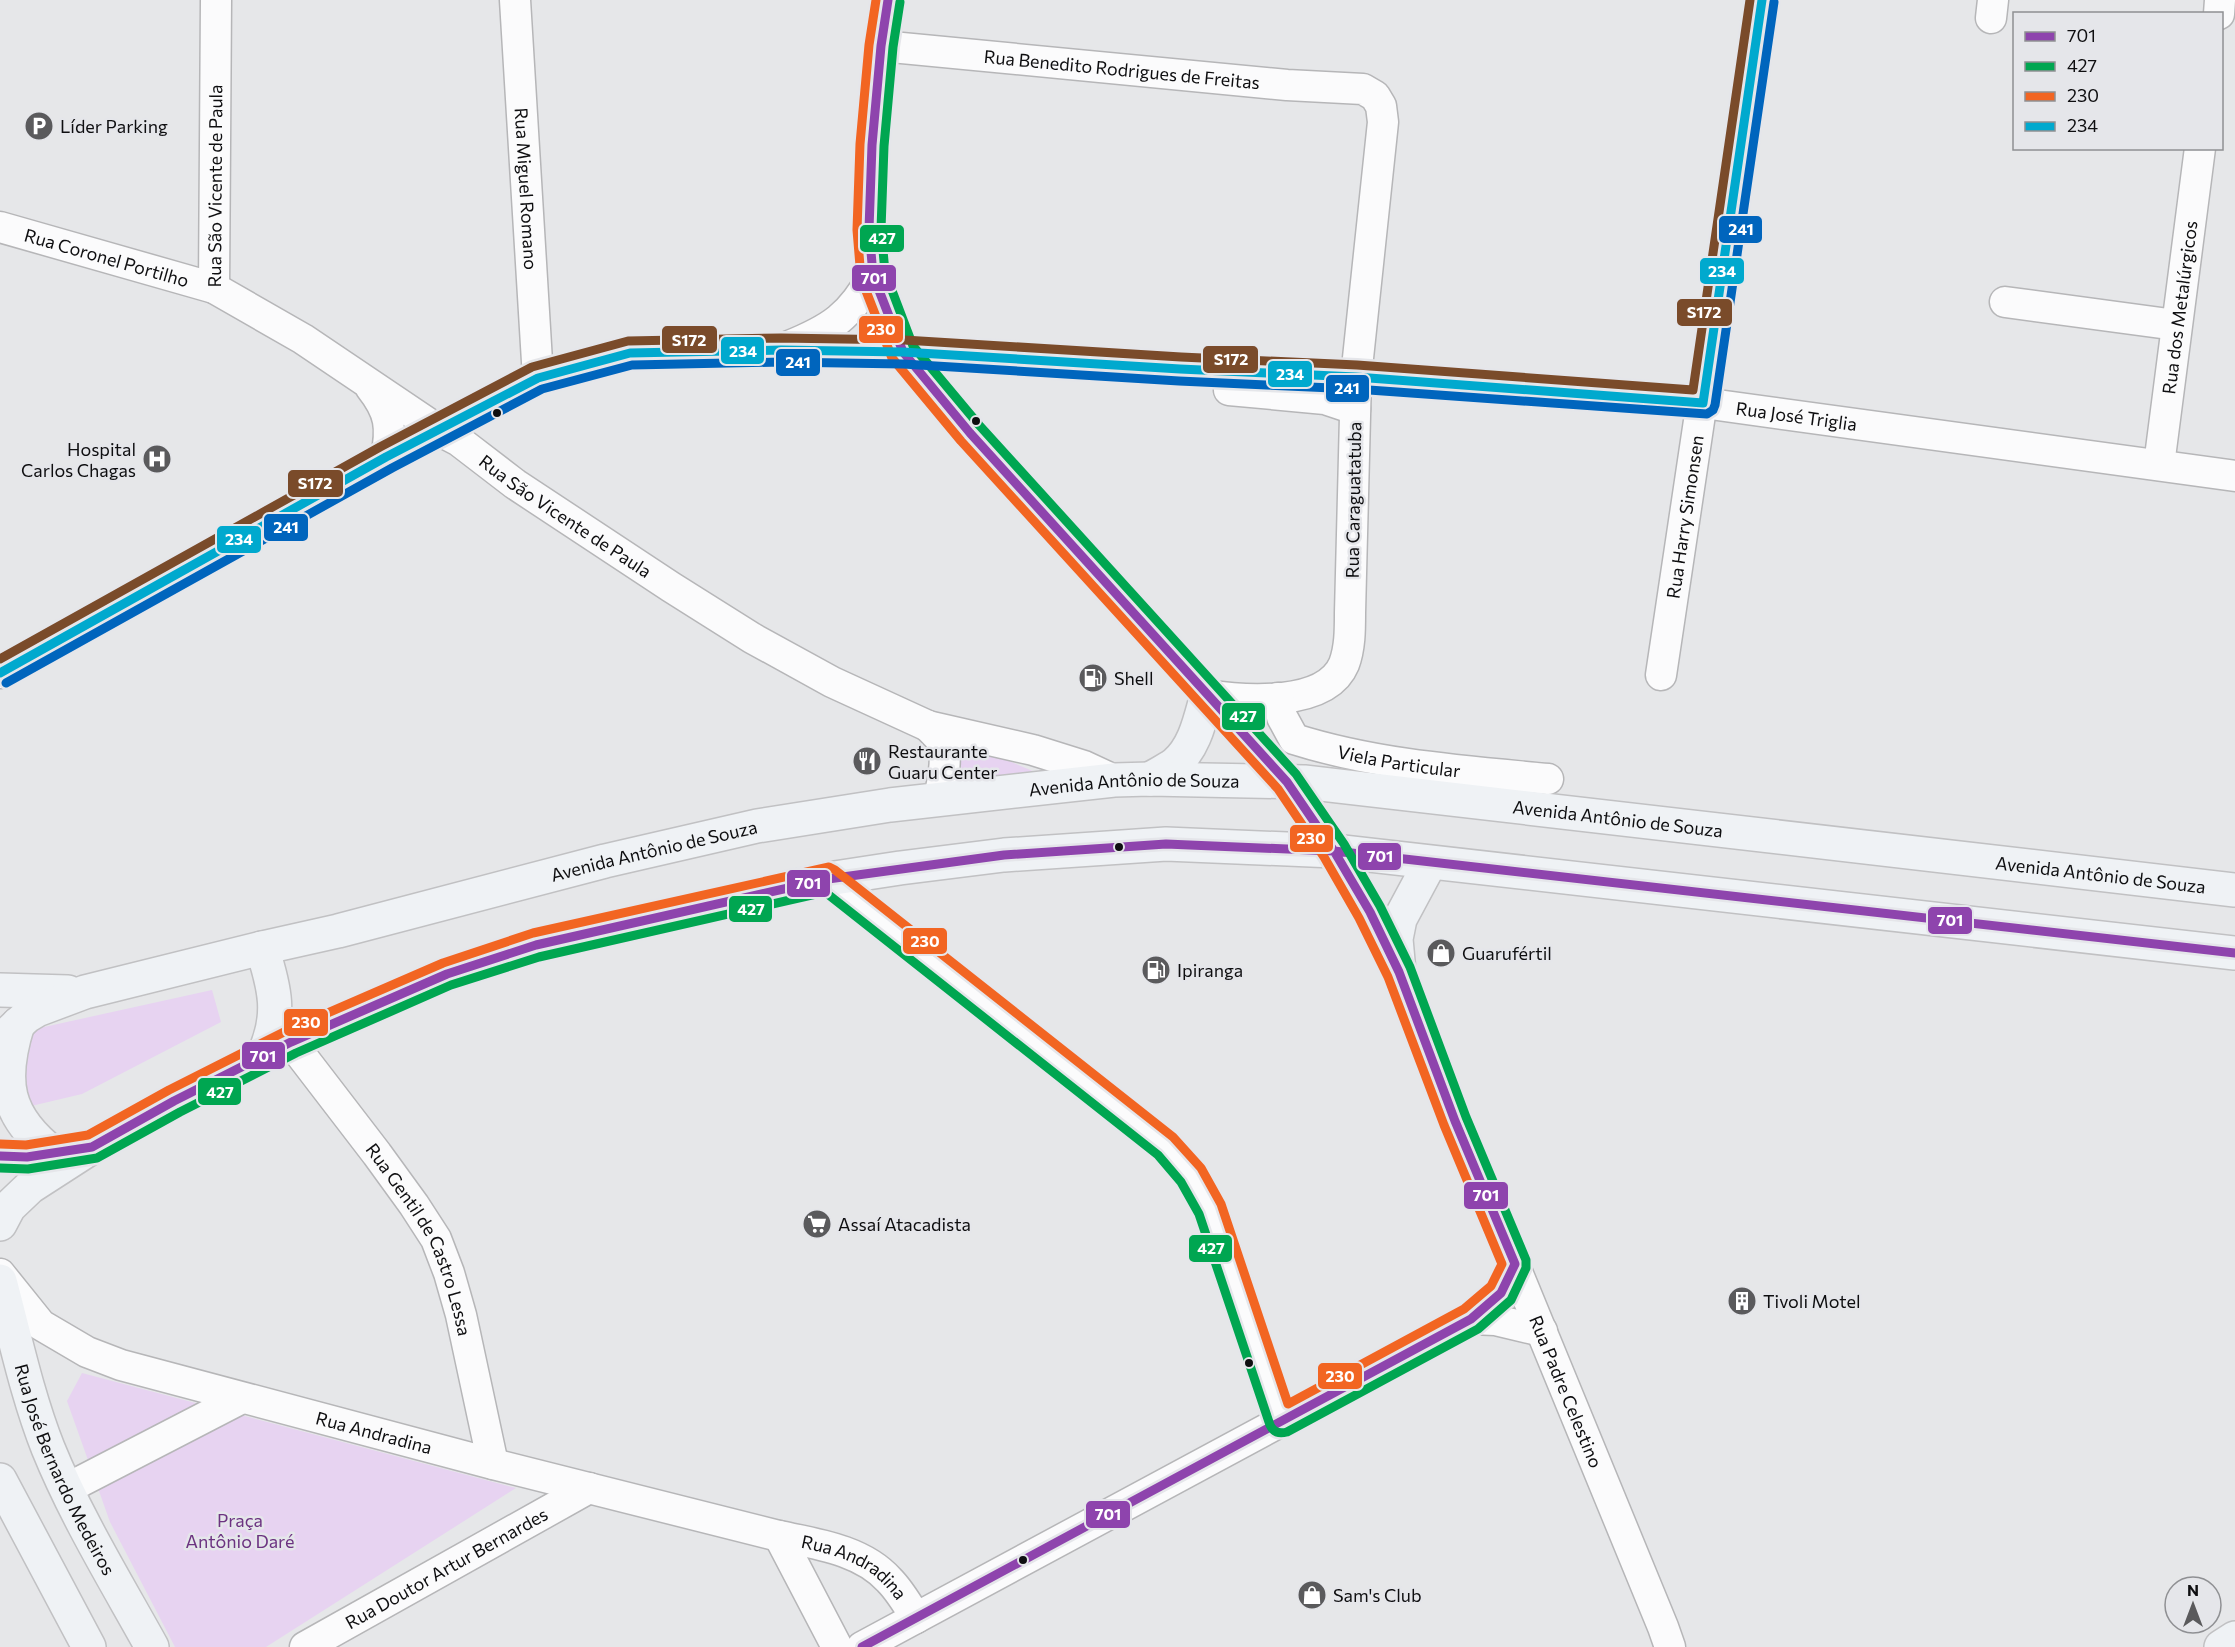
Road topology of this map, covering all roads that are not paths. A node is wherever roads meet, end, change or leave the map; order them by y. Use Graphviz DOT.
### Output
graph roads {
  1 [pos="216,0"];
  2 [pos="515,0"];
  3 [pos="888,0"];
  4 [pos="1762,0"];
  5 [pos="881,46"];
  6 [pos="1363,89"];
  7 [pos="2200,150"];
  8 [pos="0,227"];
  9 [pos="873,275"];
  10 [pos="214,288"];
  11 [pos="2005,302"];
  12 [pos="2176,325"];
  13 [pos="781,350"];
  14 [pos="903,352"];
  15 [pos="1180,369"];
  16 [pos="1356,377"];
  17 [pos="538,378"];
  18 [pos="366,381"];
  19 [pos="1703,403"];
  20 [pos="1356,409"];
  21 [pos="438,430"];
  22 [pos="386,457"];
  23 [pos="2159,465"];
  24 [pos="2235,476"];
  25 [pos="0,673"];
  26 [pos="1661,675"];
  27 [pos="1207,695"];
  28 [pos="1278,698"];
  29 [pos="928,726"];
  30 [pos="1149,779"];
  31 [pos="1548,779"];
  32 [pos="1114,780"];
  33 [pos="1287,782"];
  34 [pos="939,799"];
  35 [pos="1334,851"];
  36 [pos="1430,863"];
  37 [pos="828,879"];
  38 [pos="2235,890"];
  39 [pos="262,948"];
  40 [pos="2235,953"];
  41 [pos="1399,972"];
  42 [pos="0,990"];
  43 [pos="85,992"];
  44 [pos="9,1032"];
  45 [pos="277,1049"];
  46 [pos="92,1147"];
  47 [pos="54,1154"];
  48 [pos="0,1156"];
  49 [pos="3,1214"];
  50 [pos="1515,1264"];
  51 [pos="0,1274"];
  52 [pos="0,1281"];
  53 [pos="1471,1319"];
  54 [pos="1542,1331"];
  55 [pos="242,1398"];
  56 [pos="1281,1421"];
  57 [pos="493,1464"];
  58 [pos="589,1488"];
  59 [pos="66,1489"];
  60 [pos="2,1491"];
  61 [pos="779,1536"];
  62 [pos="916,1618"];
  63 [pos="2235,1638"];
  64 [pos="89,1647"];
  65 [pos="152,1647"];
  66 [pos="305,1647"];
  67 [pos="837,1647"];
  68 [pos="862,1647"];
  69 [pos="1670,1647"];
  70 [pos="2221,1647"];
  1 -- 10 [label="street, Rua São Vicente de Paula"];
  2 -- 17 [label="street, Rua Miguel Romano"];
  3 -- 5 [label="street, Rua Padre Celestino"];
  4 -- 19 [label="street, Rua Harry Simonsen"];
  5 -- 6 [label="street, Rua Benedito Rodrigues de Freitas"];
  5 -- 9 [label="street, Rua Padre Celestino"];
  6 -- 16 [label="street, Rua Caraguatatuba"];
  7 -- 12 [label="street, Rua dos Metalúrgicos"];
  8 -- 10 [label="street, Rua Coronel Portilho"];
  9 -- 13 [label="street"];
  9 -- 14 [label="street, Rua Padre Celestino"];
  10 -- 18 [label="street, Rua São Vicente de Paula"];
  11 -- 12 [label="street"];
  12 -- 23 [label="street, Rua dos Metalúrgicos"];
  13 -- 14 [label="street, Rua José Triglia"];
  13 -- 17 [label="street, Rua José Triglia"];
  14 -- 15 [label="street, Rua José Triglia"];
  14 -- 27 [label="street, Rua Padre Celestino"];
  15 -- 16 [label="street, Rua José Triglia"];
  15 -- 20 [label="street"];
  16 -- 19 [label="street, Rua José Triglia"];
  16 -- 20 [label="street, Rua Caraguatatuba"];
  17 -- 21 [label="street, Rua José Triglia"];
  18 -- 21 [label="street, Rua São Vicente de Paula"];
  18 -- 22 [label="street"];
  19 -- 23 [label="street, Rua José Triglia"];
  19 -- 26 [label="street, Rua Harry Simonsen"];
  20 -- 28 [label="street, Rua Caraguatatuba"];
  21 -- 22 [label="street, Rua José Triglia"];
  21 -- 29 [label="street, Rua São Vicente de Paula"];
  22 -- 25 [label="street, Rua José Triglia"];
  23 -- 24 [label="street, Rua José Triglia"];
  27 -- 28 [label="street, Rua Caraguatatuba"];
  27 -- 30 [label="main road"];
  27 -- 33 [label="street, Rua Padre Celestino"];
  28 -- 31 [label="street, Viela Particular"];
  29 -- 32 [label="street, Rua São Vicente de Paula"];
  29 -- 34 [label="street"];
  30 -- 32 [label="main road, Avenida Antônio de Souza"];
  30 -- 33 [label="main road, Avenida Antônio de Souza"];
  32 -- 34 [label="main road, Avenida Antônio de Souza"];
  33 -- 35 [label="street, Rua Padre Celestino"];
  33 -- 38 [label="main road, Avenida Antônio de Souza"];
  34 -- 39 [label="main road, Avenida Antônio de Souza"];
  35 -- 36 [label="main road"];
  35 -- 37 [label="main road"];
  35 -- 41 [label="street, Rua Padre Celestino"];
  36 -- 40 [label="main road"];
  36 -- 41 [label="main road"];
  37 -- 45 [label="main road"];
  37 -- 56 [label="street"];
  39 -- 43 [label="main road, Avenida Antônio de Souza"];
  39 -- 45 [label="main road"];
  41 -- 50 [label="street, Rua Padre Celestino"];
  42 -- 43 [label="main road, Avenida Antônio de Souza"];
  43 -- 44 [label="main road, Avenida Antônio de Souza"];
  44 -- 47 [label="main road"];
  45 -- 46 [label="main road"];
  45 -- 57 [label="street, Rua Gentil de Castro Lessa"];
  46 -- 47 [label="main road"];
  46 -- 49 [label="main road"];
  47 -- 48 [label="main road"];
  50 -- 53 [label="street"];
  50 -- 54 [label="street, Rua Padre Celestino"];
  51 -- 55 [label="street, Rua Andradina"];
  52 -- 59 [label="main road, Rua José Bernardo Medeiros"];
  53 -- 54 [label="street"];
  53 -- 56 [label="street"];
  54 -- 69 [label="street, Rua Padre Celestino"];
  55 -- 57 [label="street, Rua Andradina"];
  55 -- 59 [label="street"];
  56 -- 62 [label="street"];
  57 -- 58 [label="street, Rua Andradina"];
  58 -- 61 [label="street, Rua Andradina"];
  58 -- 66 [label="street, Rua Doutor Artur Bernardes"];
  59 -- 65 [label="main road, Rua José Bernardo Medeiros"];
  60 -- 64 [label="main road"];
  61 -- 62 [label="street, Rua Andradina"];
  61 -- 67 [label="street, Rua Andradina"];
  62 -- 68 [label="street"];
  63 -- 70 [label="main road"];
}
